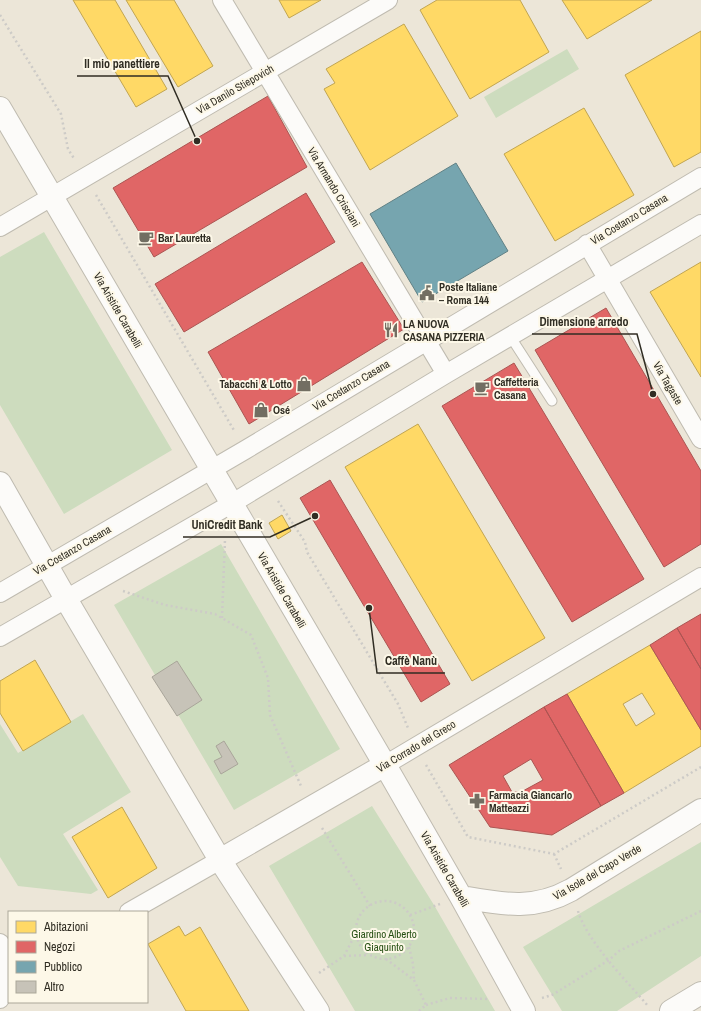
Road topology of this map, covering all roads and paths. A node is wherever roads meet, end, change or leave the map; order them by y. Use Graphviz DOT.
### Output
graph roads {
  1 [pos="222,0"];
  2 [pos="388,0"];
  3 [pos="0,15"];
  4 [pos="264,72"];
  5 [pos="0,108"];
  6 [pos="85,176"];
  7 [pos="701,177"];
  8 [pos="52,196"];
  9 [pos="701,224"];
  10 [pos="0,227"];
  11 [pos="587,244"];
  12 [pos="608,279"];
  13 [pos="510,336"];
  14 [pos="425,340"];
  15 [pos="446,374"];
  16 [pos="552,400"];
  17 [pos="701,439"];
  18 [pos="245,450"];
  19 [pos="211,470"];
  20 [pos="266,483"];
  21 [pos="0,484"];
  22 [pos="224,508"];
  23 [pos="46,565"];
  24 [pos="701,577"];
  25 [pos="95,582"];
  26 [pos="0,593"];
  27 [pos="66,599"];
  28 [pos="222,618"];
  29 [pos="0,637"];
  30 [pos="415,746"];
  31 [pos="385,764"];
  32 [pos="701,767"];
  33 [pos="310,808"];
  34 [pos="701,810"];
  35 [pos="325,833"];
  36 [pos="220,860"];
  37 [pos="461,897"];
  38 [pos="370,906"];
  39 [pos="434,906"];
  40 [pos="131,911"];
  41 [pos="701,911"];
  42 [pos="410,915"];
  43 [pos="582,923"];
  44 [pos="356,933"];
  45 [pos="409,947"];
  46 [pos="4,948"];
  47 [pos="370,955"];
  48 [pos="344,956"];
  49 [pos="386,959"];
  50 [pos="609,960"];
  51 [pos="328,966"];
  52 [pos="414,980"];
  53 [pos="0,990"];
  54 [pos="701,993"];
  55 [pos="552,995"];
  56 [pos="487,998"];
  57 [pos="426,1005"];
  58 [pos="318,1011"];
  59 [pos="419,1011"];
  60 [pos="524,1011"];
  61 [pos="652,1011"];
  62 [pos="671,1011"];
  1 -- 4 [label="street, Via Armando Crisciani"];
  2 -- 4 [label="street, Via Danilo Stiepovich"];
  3 -- 6 [label="path"];
  4 -- 6 [label="street, Via Danilo Stiepovich"];
  4 -- 14 [label="street, Via Armando Crisciani"];
  5 -- 8 [label="street, Via Aristide Carabelli"];
  6 -- 8 [label="street, Via Danilo Stiepovich"];
  6 -- 18 [label="path"];
  7 -- 11 [label="street, Via Costanzo Casana"];
  8 -- 10 [label="street, Via Danilo Stiepovich"];
  8 -- 19 [label="street, Via Aristide Carabelli"];
  9 -- 12 [label="street"];
  11 -- 12 [label="street, Via Tagaste"];
  11 -- 14 [label="street, Via Costanzo Casana"];
  12 -- 13 [label="street"];
  12 -- 17 [label="street, Via Tagaste"];
  13 -- 15 [label="street"];
  13 -- 16 [label="lane"];
  14 -- 15 [label="street, Via Armando Crisciani"];
  14 -- 18 [label="street, Via Costanzo Casana"];
  15 -- 20 [label="street"];
  18 -- 19 [label="street, Via Costanzo Casana"];
  19 -- 22 [label="street, Via Aristide Carabelli"];
  19 -- 23 [label="street, Via Costanzo Casana"];
  20 -- 22 [label="street"];
  20 -- 30 [label="path"];
  21 -- 23 [label="street"];
  22 -- 25 [label="street"];
  22 -- 28 [label="path"];
  22 -- 31 [label="street, Via Aristide Carabelli"];
  23 -- 26 [label="street, Via Costanzo Casana"];
  23 -- 27 [label="street"];
  24 -- 30 [label="street, Via Corrado del Greco"];
  25 -- 27 [label="street"];
  25 -- 28 [label="path"];
  27 -- 29 [label="street"];
  27 -- 36 [label="street"];
  28 -- 33 [label="path"];
  30 -- 31 [label="street, Via Corrado del Greco"];
  30 -- 32 [label="path"];
  31 -- 33 [label="street, Via Corrado del Greco"];
  31 -- 37 [label="street, Via Aristide Carabelli"];
  33 -- 36 [label="street, Via Corrado del Greco"];
  34 -- 37 [label="street, Via Isole del Capo Verde"];
  35 -- 38 [label="path"];
  36 -- 40 [label="street, Via Corrado del Greco"];
  36 -- 58 [label="street"];
  37 -- 60 [label="street, Via Aristide Carabelli"];
  38 -- 42 [label="path"];
  38 -- 44 [label="path"];
  39 -- 42 [label="path"];
  41 -- 50 [label="path"];
  42 -- 45 [label="path"];
  43 -- 50 [label="path"];
  44 -- 47 [label="path"];
  44 -- 48 [label="path"];
  45 -- 49 [label="path"];
  45 -- 52 [label="path"];
  46 -- 53 [label="street"];
  47 -- 48 [label="path"];
  47 -- 49 [label="path"];
  48 -- 51 [label="path"];
  49 -- 52 [label="path"];
  50 -- 55 [label="path"];
  50 -- 61 [label="path"];
  52 -- 57 [label="path"];
  54 -- 62 [label="street"];
  56 -- 57 [label="path"];
  57 -- 59 [label="path"];
}
